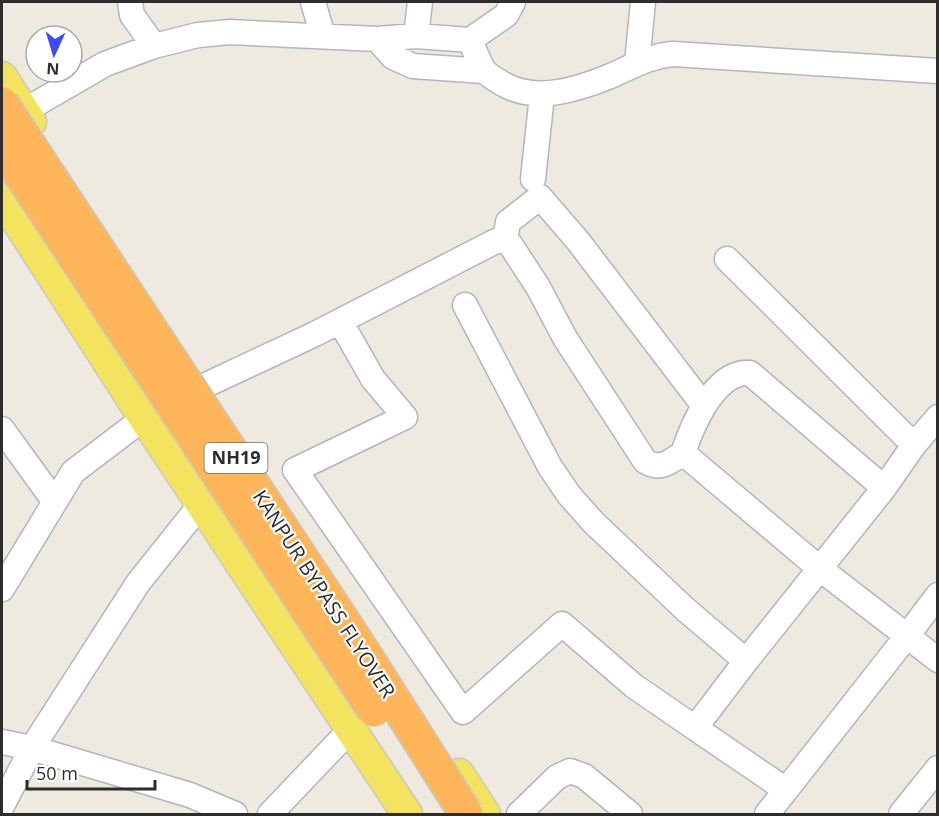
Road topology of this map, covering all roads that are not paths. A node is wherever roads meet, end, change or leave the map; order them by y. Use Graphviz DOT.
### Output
graph roads {
  1 [pos="130,2"];
  2 [pos="313,2"];
  3 [pos="420,2"];
  4 [pos="513,2"];
  5 [pos="643,2"];
  6 [pos="323,36"];
  7 [pos="416,36"];
  8 [pos="377,39"];
  9 [pos="470,40"];
  10 [pos="154,46"];
  11 [pos="637,63"];
  12 [pos="484,71"];
  13 [pos="938,71"];
  14 [pos="2,77"];
  15 [pos="542,95"];
  16 [pos="13,108"];
  17 [pos="2,146"];
  18 [pos="534,179"];
  19 [pos="2,198"];
  20 [pos="505,240"];
  21 [pos="727,260"];
  22 [pos="465,305"];
  23 [pos="340,321"];
  24 [pos="206,385"];
  25 [pos="704,406"];
  26 [pos="938,417"];
  27 [pos="144,418"];
  28 [pos="2,429"];
  29 [pos="914,445"];
  30 [pos="683,453"];
  31 [pos="884,488"];
  32 [pos="55,502"];
  33 [pos="201,504"];
  34 [pos="819,568"];
  35 [pos="2,589"];
  36 [pos="938,596"];
  37 [pos="907,636"];
  38 [pos="938,660"];
  39 [pos="746,661"];
  40 [pos="695,728"];
  41 [pos="351,729"];
  42 [pos="2,742"];
  43 [pos="32,748"];
  44 [pos="938,768"];
  45 [pos="786,790"];
  46 [pos="2,806"];
  47 [pos="235,814"];
  48 [pos="270,814"];
  49 [pos="407,814"];
  50 [pos="442,814"];
  51 [pos="466,814"];
  52 [pos="485,814"];
  53 [pos="519,814"];
  54 [pos="630,814"];
  55 [pos="767,814"];
  56 [pos="902,814"];
  1 -- 10 [label="street"];
  2 -- 6 [label="street"];
  3 -- 7 [label="street"];
  4 -- 9 [label="street"];
  5 -- 11 [label="street"];
  6 -- 8 [label="street"];
  6 -- 10 [label="street"];
  7 -- 8 [label="street"];
  7 -- 9 [label="street"];
  8 -- 12 [label="street"];
  9 -- 12 [label="street"];
  10 -- 16 [label="street"];
  11 -- 13 [label="street"];
  11 -- 15 [label="street"];
  12 -- 15 [label="street"];
  14 -- 16 [label="main road"];
  15 -- 18 [label="street"];
  16 -- 24 [label="main road"];
  16 -- 51 [label="highway, KANPUR BYPASS FLYOVER / NH19, bridge"];
  17 -- 50 [label="highway, KANPUR BYPASS FLYOVER / NH19, bridge"];
  19 -- 27 [label="main road"];
  20 -- 23 [label="street"];
  20 -- 25 [label="street"];
  20 -- 30 [label="street"];
  21 -- 29 [label="street"];
  22 -- 39 [label="street"];
  23 -- 24 [label="street"];
  23 -- 40 [label="street"];
  24 -- 27 [label="street"];
  24 -- 52 [label="main road"];
  25 -- 30 [label="street"];
  25 -- 31 [label="street"];
  26 -- 29 [label="street"];
  27 -- 32 [label="street"];
  27 -- 33 [label="main road"];
  28 -- 32 [label="street"];
  29 -- 31 [label="street"];
  30 -- 34 [label="street"];
  31 -- 34 [label="street"];
  32 -- 35 [label="street"];
  33 -- 41 [label="main road"];
  33 -- 43 [label="street"];
  34 -- 37 [label="street"];
  34 -- 39 [label="street"];
  36 -- 37 [label="street"];
  37 -- 38 [label="street"];
  37 -- 45 [label="street"];
  39 -- 40 [label="street"];
  40 -- 45 [label="street"];
  41 -- 48 [label="street"];
  41 -- 49 [label="main road"];
  42 -- 43 [label="street"];
  43 -- 46 [label="street"];
  43 -- 47 [label="street"];
  44 -- 56 [label="street"];
  45 -- 55 [label="street"];
  53 -- 54 [label="street"];
}
